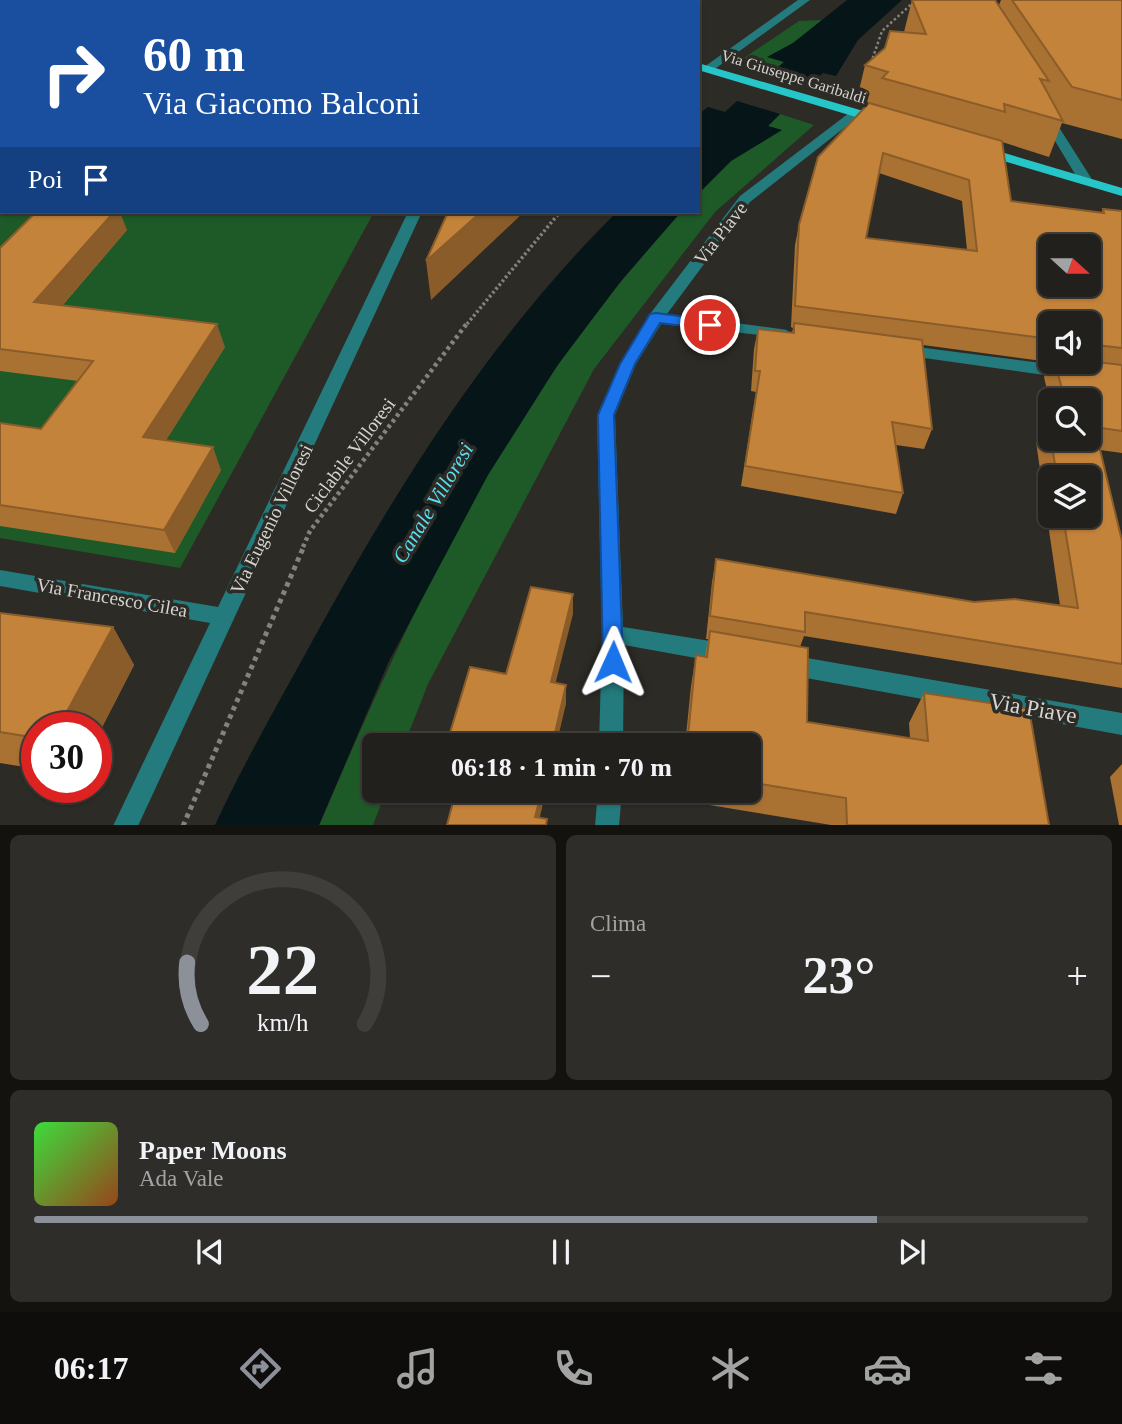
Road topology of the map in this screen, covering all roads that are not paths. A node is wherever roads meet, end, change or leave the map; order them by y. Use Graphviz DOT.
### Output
graph roads {
  1 [pos="805,0"];
  2 [pos="703,67"];
  3 [pos="1036,100"];
  4 [pos="857,114"];
  5 [pos="895,125"];
  6 [pos="972,147"];
  7 [pos="1086,181"];
  8 [pos="1122,192"];
  9 [pos="414,214"];
  10 [pos="656,318"];
  11 [pos="793,336"];
  12 [pos="889,348"];
  13 [pos="1095,376"];
  14 [pos="0,578"];
  15 [pos="224,617"];
  16 [pos="614,634"];
  17 [pos="1122,724"];
  18 [pos="611,733"];
  19 [pos="609,803"];
  20 [pos="125,825"];
  21 [pos="607,825"];
  1 -- 2 [label="street"];
  2 -- 4 [label="main road, Via Giuseppe Garibaldi"];
  3 -- 7 [label="street"];
  4 -- 5 [label="main road, Via Giuseppe Garibaldi"];
  4 -- 10 [label="street, Via Piave"];
  6 -- 7 [label="main road"];
  7 -- 8 [label="main road"];
  9 -- 15 [label="street, Via Eugenio Villoresi"];
  10 -- 11 [label="street"];
  10 -- 16 [label="street, Via Piave"];
  12 -- 13 [label="street"];
  14 -- 15 [label="street, Via Francesco Cilea"];
  15 -- 20 [label="street, Via Eugenio Villoresi"];
  16 -- 17 [label="street, Via Piave"];
  16 -- 18 [label="street, Via Piave"];
  19 -- 21 [label="street"];
}
